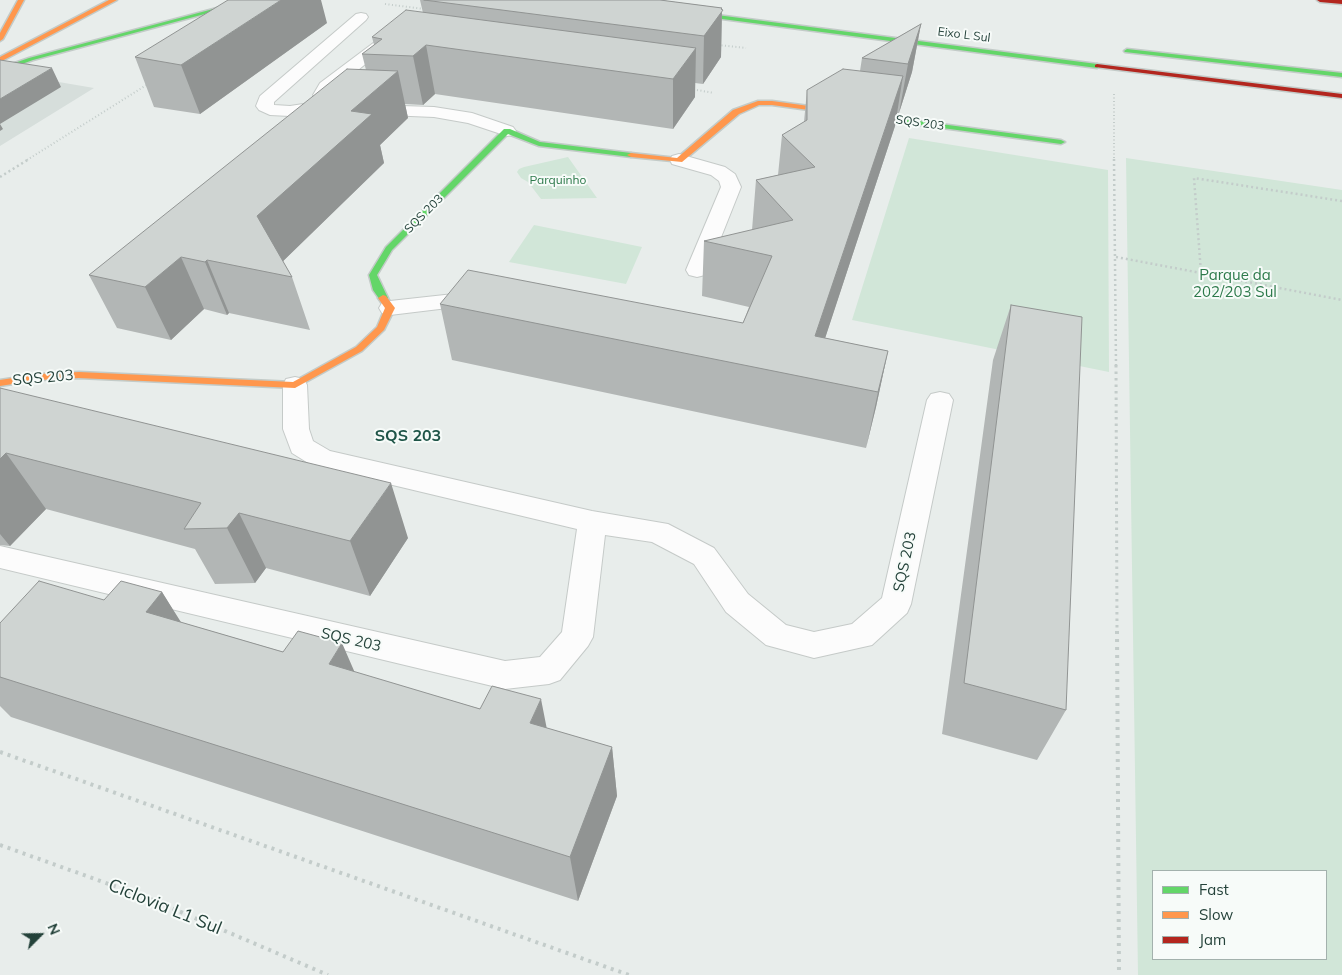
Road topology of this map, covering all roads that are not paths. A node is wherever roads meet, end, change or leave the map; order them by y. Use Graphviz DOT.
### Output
graph roads {
  1 [pos="21,0"];
  2 [pos="114,0"];
  3 [pos="217,0"];
  4 [pos="254,0"];
  5 [pos="1320,0"];
  6 [pos="202,2"];
  7 [pos="1342,2"];
  8 [pos="677,12"];
  9 [pos="361,17"];
  10 [pos="410,24"];
  11 [pos="0,39"];
  12 [pos="378,46"];
  13 [pos="397,48"];
  14 [pos="1115,50"];
  15 [pos="0,60"];
  16 [pos="0,70"];
  17 [pos="1342,75"];
  18 [pos="1342,96"];
  19 [pos="339,108"];
  20 [pos="507,131"];
  21 [pos="1061,142"];
  22 [pos="679,160"];
  23 [pos="697,270"];
  24 [pos="503,296"];
  25 [pos="390,308"];
  26 [pos="0,383"];
  27 [pos="295,385"];
  28 [pos="940,400"];
  29 [pos="592,522"];
  30 [pos="0,557"];
  1 -- 11 [label="main road"];
  2 -- 15 [label="main road"];
  3 -- 6 [label="main road"];
  4 -- 16 [label="main road"];
  5 -- 7 [label="main road"];
  8 -- 18 [label="main road, Eixo L Sul"];
  9 -- 19 [label="street"];
  10 -- 12 [label="street"];
  12 -- 13 [label="street"];
  12 -- 19 [label="street"];
  14 -- 17 [label="main road"];
  19 -- 20 [label="street"];
  20 -- 22 [label="main road"];
  20 -- 25 [label="main road, SQS 203"];
  21 -- 22 [label="main road, SQS 203"];
  22 -- 23 [label="street"];
  24 -- 25 [label="street"];
  25 -- 27 [label="main road"];
  26 -- 27 [label="main road, SQS 203"];
  27 -- 29 [label="street, SQS 203"];
  28 -- 29 [label="street, SQS 203"];
  29 -- 30 [label="street, SQS 203"];
}
